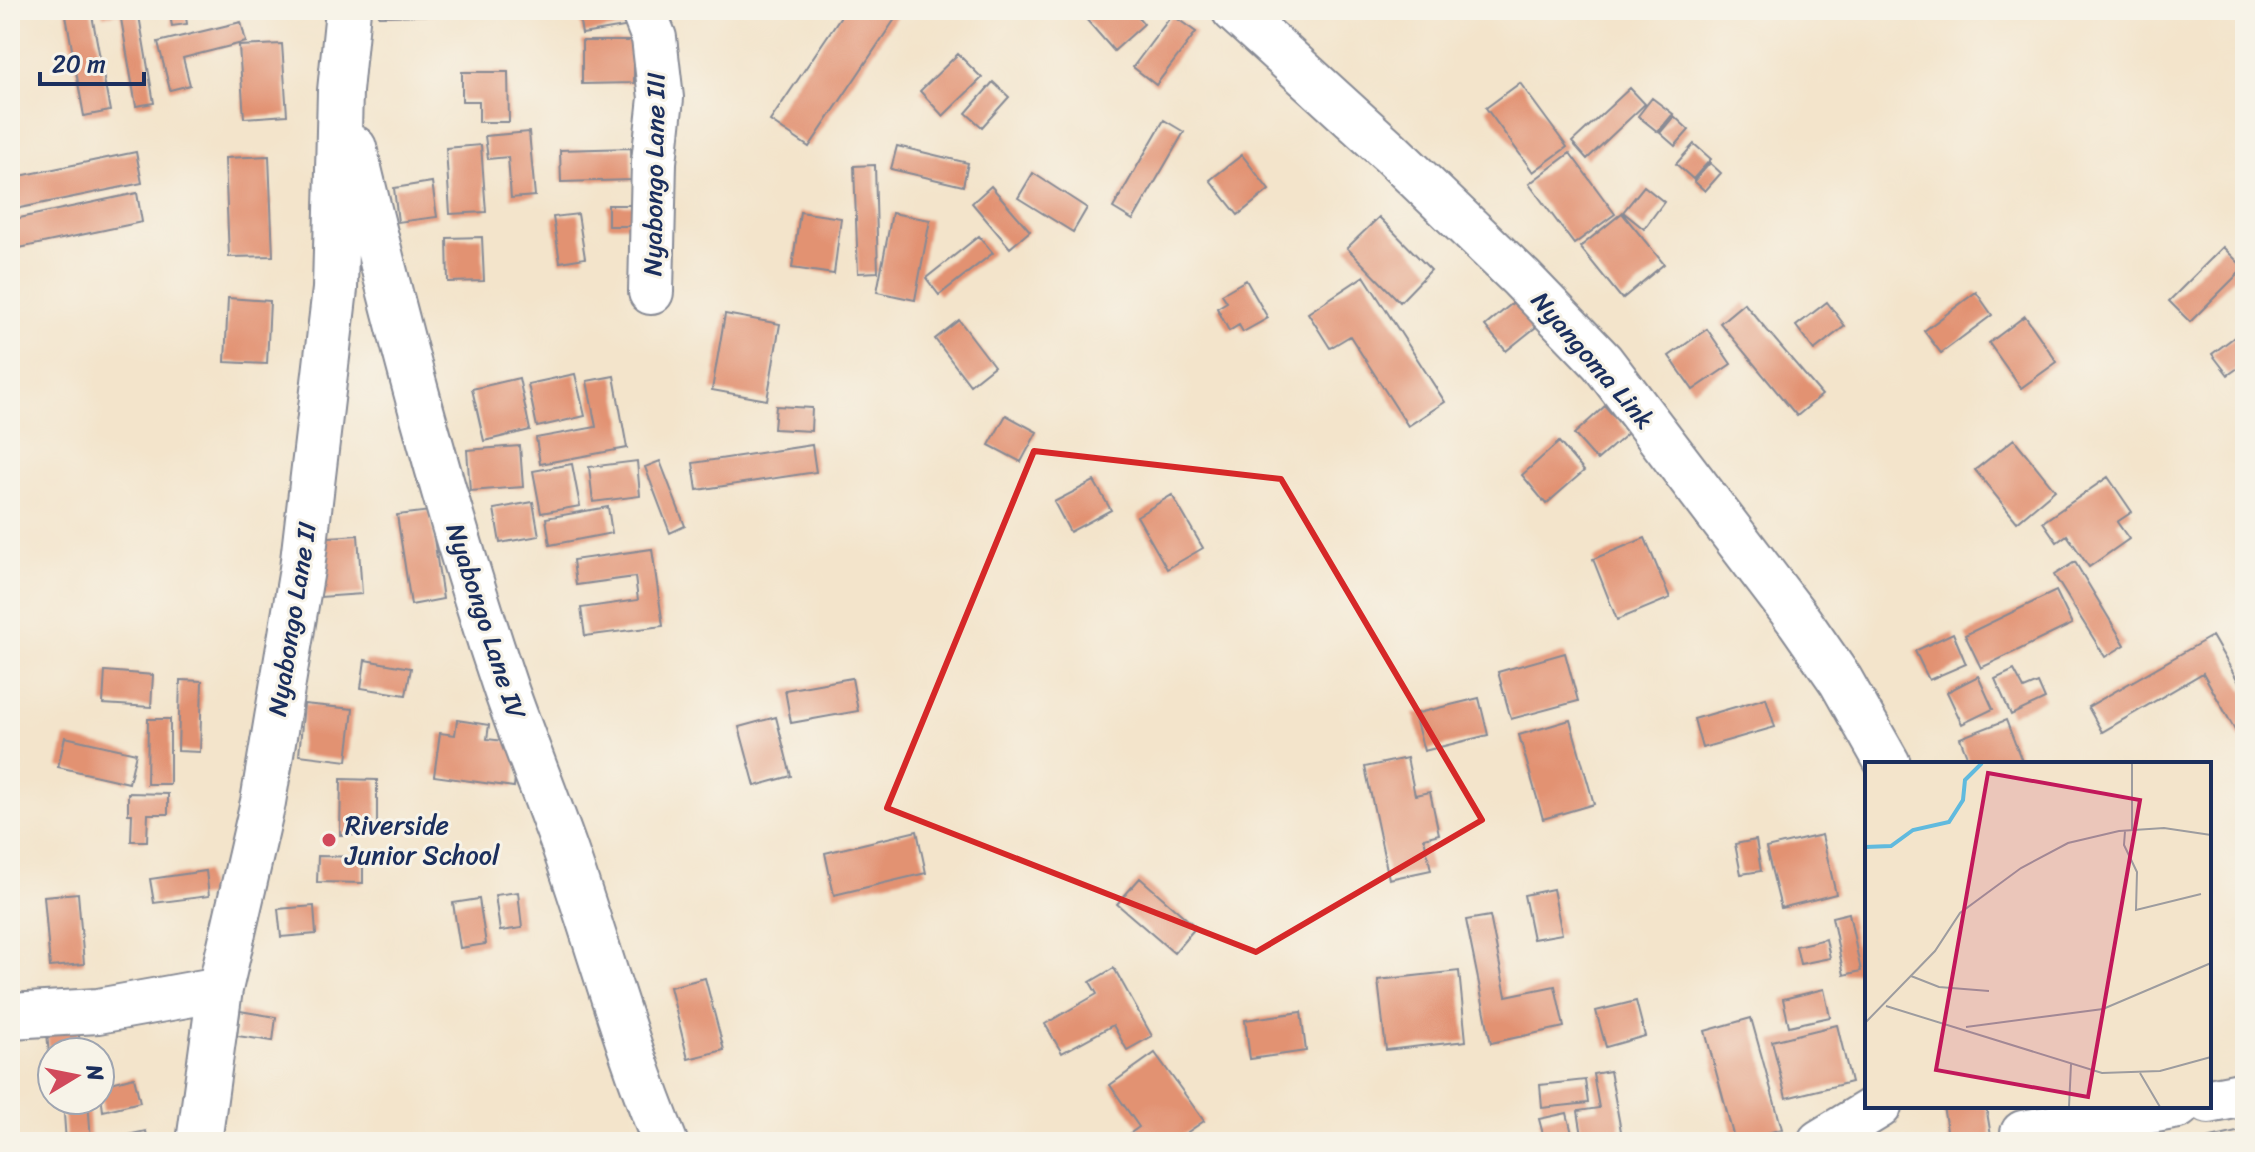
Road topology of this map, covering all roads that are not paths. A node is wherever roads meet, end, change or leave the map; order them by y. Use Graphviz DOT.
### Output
graph roads {
  1 [pos="348,10"];
  2 [pos="643,10"];
  3 [pos="1234,10"];
  4 [pos="340,91"];
  5 [pos="651,292"];
  6 [pos="1887,762"];
  7 [pos="220,989"];
  8 [pos="10,1016"];
  9 [pos="2245,1094"];
  10 [pos="2211,1101"];
  11 [pos="1876,1108"];
  12 [pos="2163,1108"];
  13 [pos="2021,1127"];
  14 [pos="199,1142"];
  15 [pos="665,1142"];
  16 [pos="1820,1142"];
  1 -- 4 [label="street, Nyabongo Lane II"];
  2 -- 5 [label="street, Nyabongo Lane III"];
  3 -- 6 [label="street, Nyangoma Link"];
  4 -- 7 [label="street, Nyabongo Lane II"];
  4 -- 15 [label="street, Nyabongo Lane IV"];
  7 -- 8 [label="street"];
  7 -- 14 [label="street, Nyabongo Lane II"];
  9 -- 10 [label="street"];
  11 -- 16 [label="street"];
  12 -- 13 [label="street"];
}
